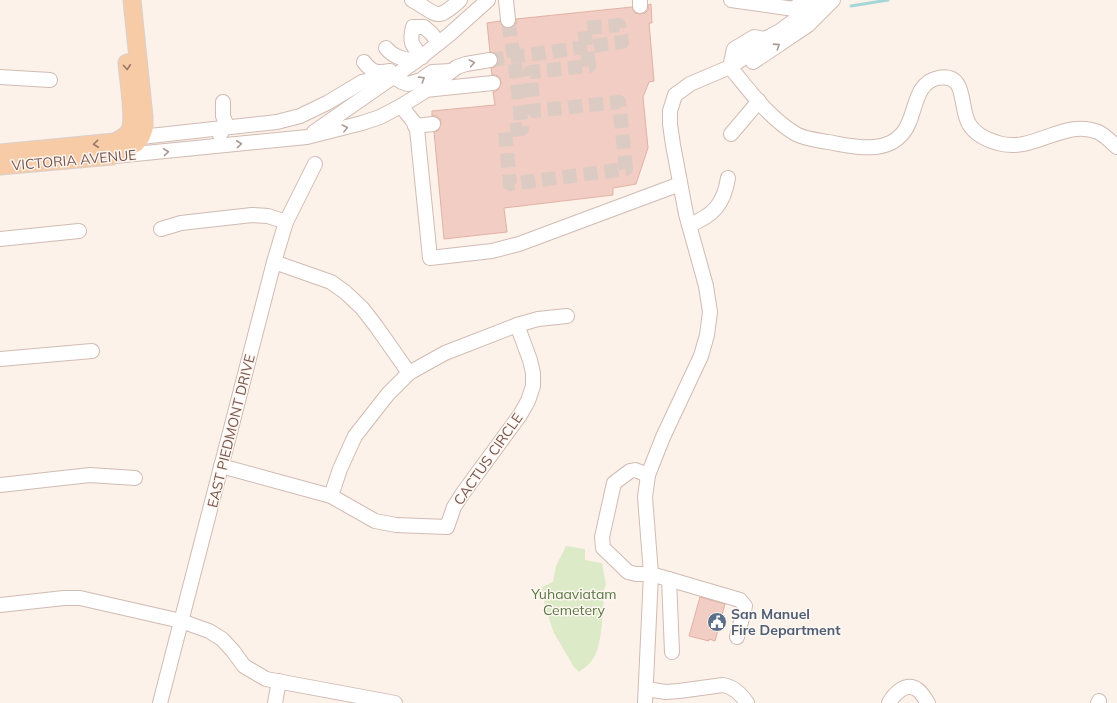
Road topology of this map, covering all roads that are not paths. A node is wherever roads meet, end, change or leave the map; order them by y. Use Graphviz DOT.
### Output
graph roads {
  1 [pos="121,0"];
  2 [pos="132,0"];
  3 [pos="412,0"];
  4 [pos="460,0"];
  5 [pos="473,0"];
  6 [pos="488,0"];
  7 [pos="506,0"];
  8 [pos="731,0"];
  9 [pos="833,0"];
  10 [pos="809,5"];
  11 [pos="508,20"];
  12 [pos="795,28"];
  13 [pos="450,34"];
  14 [pos="439,43"];
  15 [pos="386,48"];
  16 [pos="368,60"];
  17 [pos="490,60"];
  18 [pos="730,67"];
  19 [pos="402,70"];
  20 [pos="452,71"];
  21 [pos="0,77"];
  22 [pos="50,80"];
  23 [pos="493,83"];
  24 [pos="425,90"];
  25 [pos="759,101"];
  26 [pos="226,102"];
  27 [pos="401,106"];
  28 [pos="433,124"];
  29 [pos="225,126"];
  30 [pos="415,126"];
  31 [pos="138,132"];
  32 [pos="731,134"];
  33 [pos="307,137"];
  34 [pos="1117,147"];
  35 [pos="200,148"];
  36 [pos="0,153"];
  37 [pos="112,156"];
  38 [pos="315,164"];
  39 [pos="0,166"];
  40 [pos="728,178"];
  41 [pos="680,184"];
  42 [pos="286,222"];
  43 [pos="689,225"];
  44 [pos="161,229"];
  45 [pos="79,231"];
  46 [pos="0,239"];
  47 [pos="274,262"];
  48 [pos="567,316"];
  49 [pos="517,325"];
  50 [pos="92,351"];
  51 [pos="0,360"];
  52 [pos="409,373"];
  53 [pos="220,466"];
  54 [pos="648,475"];
  55 [pos="135,478"];
  56 [pos="0,485"];
  57 [pos="331,496"];
  58 [pos="651,574"];
  59 [pos="669,579"];
  60 [pos="0,605"];
  61 [pos="181,621"];
  62 [pos="737,637"];
  63 [pos="672,652"];
  64 [pos="279,681"];
  65 [pos="646,696"];
  66 [pos="160,703"];
  67 [pos="275,703"];
  68 [pos="394,703"];
  69 [pos="747,703"];
  70 [pos="888,703"];
  71 [pos="928,703"];
  1 -- 31 [label="main road, one-way"];
  2 -- 31 [label="main road"];
  3 -- 4 [label="street"];
  5 -- 13 [label="street"];
  6 -- 13 [label="street"];
  7 -- 11 [label="street"];
  8 -- 10 [label="street"];
  9 -- 10 [label="street"];
  10 -- 12 [label="street"];
  18 -- 12 [label="street, one-way"];
  12 -- 18 [label="street"];
  13 -- 14 [label="street"];
  14 -- 19 [label="street"];
  14 -- 19 [label="street"];
  15 -- 19 [label="street"];
  16 -- 19 [label="street"];
  20 -- 17 [label="street, one-way"];
  18 -- 25 [label="street"];
  18 -- 41 [label="street"];
  19 -- 20 [label="street, one-way"];
  19 -- 29 [label="street"];
  19 -- 33 [label="street"];
  20 -- 24 [label="street, VICTORIA AVENUE"];
  21 -- 22 [label="street"];
  23 -- 24 [label="street"];
  24 -- 27 [label="street, VICTORIA AVENUE"];
  25 -- 32 [label="street"];
  25 -- 34 [label="street"];
  26 -- 29 [label="street"];
  27 -- 30 [label="street"];
  33 -- 27 [label="street, VICTORIA AVENUE, one-way"];
  28 -- 30 [label="street"];
  29 -- 31 [label="street"];
  29 -- 35 [label="street"];
  30 -- 41 [label="street"];
  31 -- 36 [label="main road, VICTORIA AVENUE, one-way"];
  31 -- 37 [label="main road"];
  35 -- 33 [label="street, VICTORIA AVENUE, one-way"];
  37 -- 35 [label="street, VICTORIA AVENUE, one-way"];
  37 -- 39 [label="main road, VICTORIA AVENUE"];
  38 -- 42 [label="street, EAST PIEDMONT DRIVE"];
  40 -- 43 [label="street"];
  41 -- 43 [label="street"];
  42 -- 44 [label="street"];
  42 -- 47 [label="street, EAST PIEDMONT DRIVE"];
  43 -- 54 [label="street"];
  45 -- 46 [label="street"];
  47 -- 52 [label="street"];
  47 -- 53 [label="street, EAST PIEDMONT DRIVE"];
  48 -- 49 [label="street"];
  49 -- 52 [label="street"];
  49 -- 57 [label="street, CACTUS CIRCLE"];
  50 -- 51 [label="street"];
  52 -- 57 [label="street"];
  53 -- 57 [label="street, CACTUS CIRCLE"];
  53 -- 61 [label="street, EAST PIEDMONT DRIVE"];
  54 -- 58 [label="street"];
  54 -- 58 [label="street"];
  55 -- 56 [label="street"];
  58 -- 59 [label="street"];
  58 -- 65 [label="street"];
  59 -- 62 [label="street"];
  59 -- 63 [label="street"];
  60 -- 61 [label="street"];
  61 -- 64 [label="street"];
  61 -- 66 [label="street, EAST PIEDMONT DRIVE"];
  64 -- 67 [label="street"];
  64 -- 68 [label="street"];
  65 -- 69 [label="street"];
  70 -- 71 [label="street"];
}
